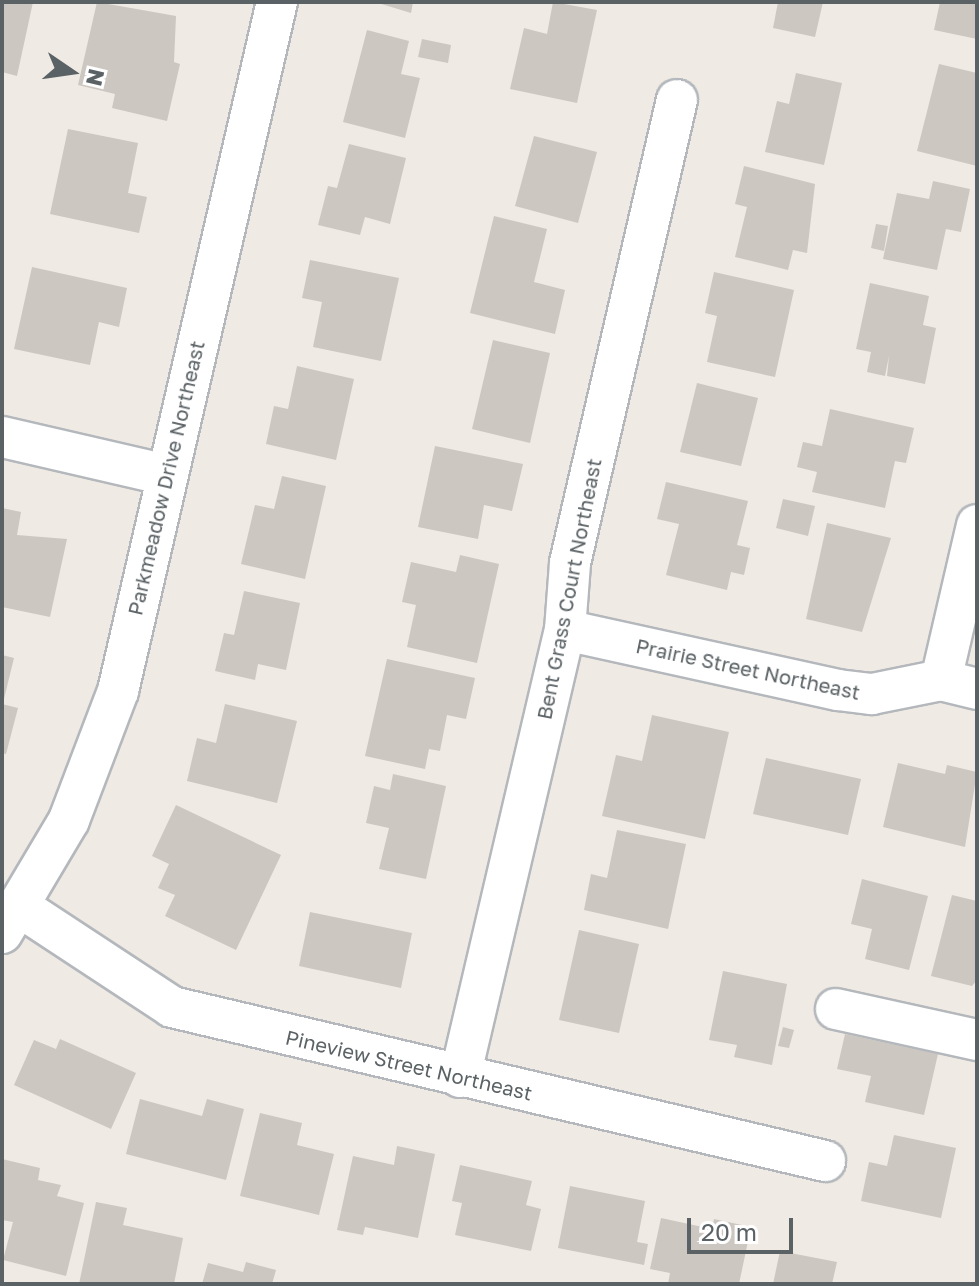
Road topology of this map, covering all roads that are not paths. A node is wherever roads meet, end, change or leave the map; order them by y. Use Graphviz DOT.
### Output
graph roads {
  1 [pos="277,2"];
  2 [pos="677,100"];
  3 [pos="2,437"];
  4 [pos="166,475"];
  5 [pos="977,525"];
  6 [pos="565,630"];
  7 [pos="959,684"];
  8 [pos="11,920"];
  9 [pos="836,1009"];
  10 [pos="977,1040"];
  11 [pos="460,1077"];
  12 [pos="825,1161"];
  1 -- 4 [label="street, Parkmeadow Drive Northeast"];
  2 -- 6 [label="street, Bent Grass Court Northeast"];
  3 -- 4 [label="street"];
  4 -- 8 [label="street, Parkmeadow Drive Northeast"];
  5 -- 7 [label="street"];
  6 -- 7 [label="street, Prairie Street Northeast"];
  6 -- 11 [label="street, Bent Grass Court Northeast"];
  8 -- 11 [label="street, Pineview Street Northeast"];
  9 -- 10 [label="street"];
  11 -- 12 [label="street, Pineview Street Northeast"];
}
